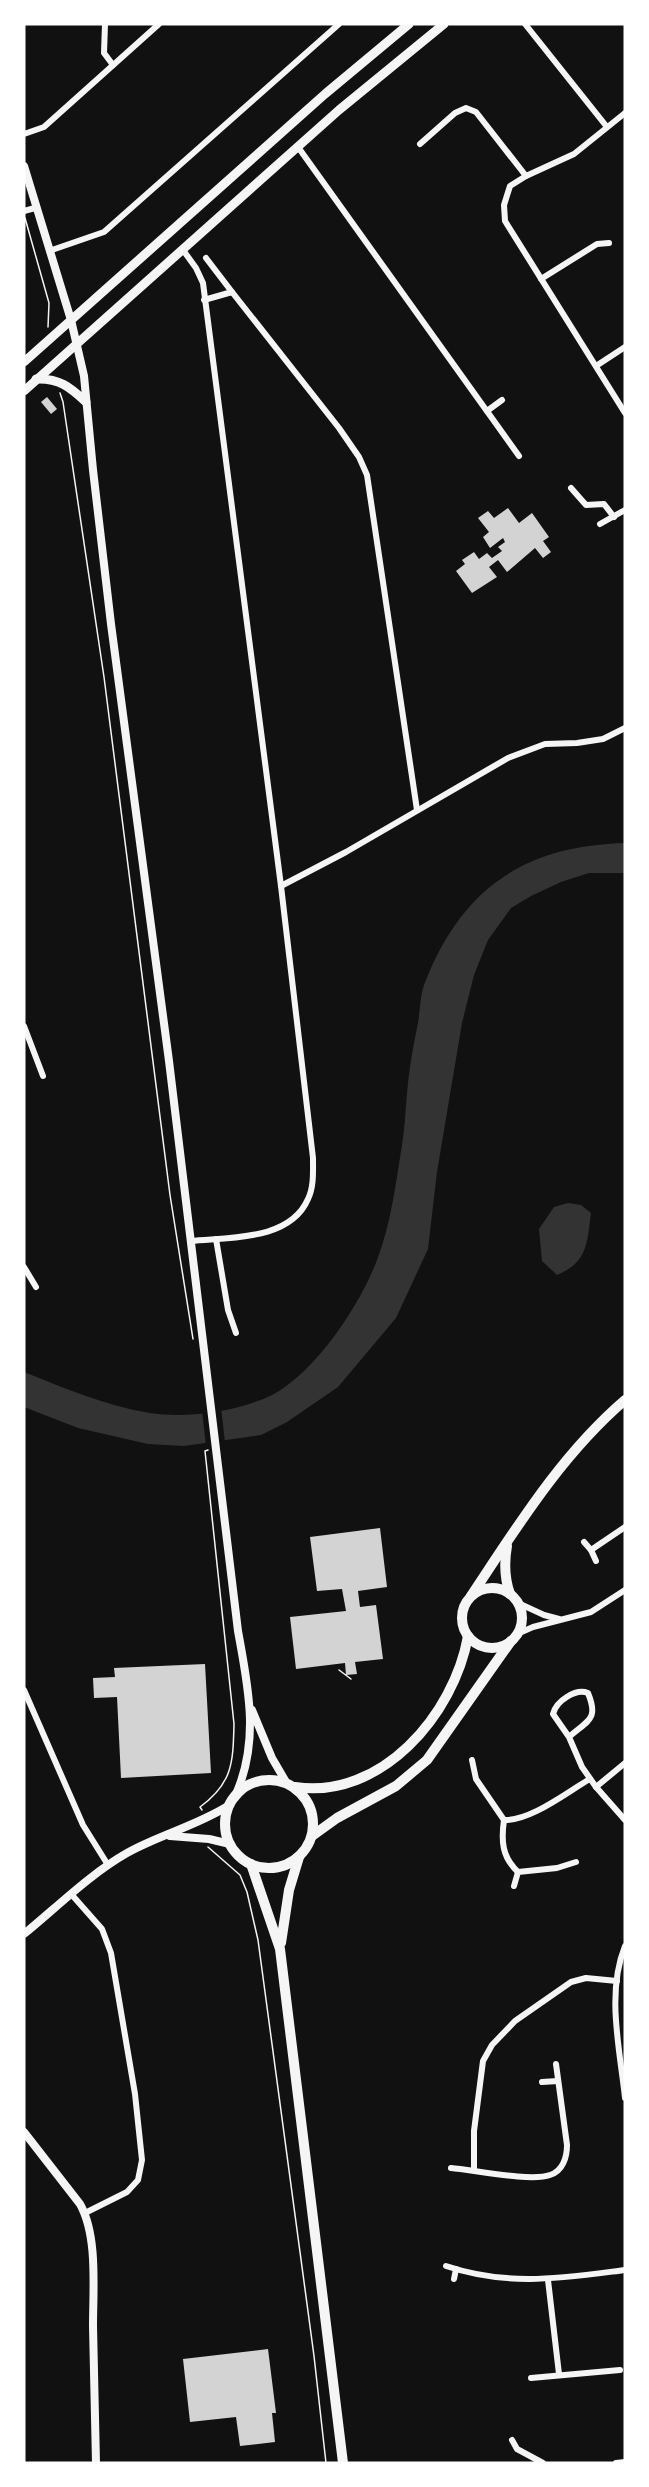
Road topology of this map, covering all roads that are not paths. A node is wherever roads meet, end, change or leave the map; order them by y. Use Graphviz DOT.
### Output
graph roads {
  1 [pos="105,24"];
  2 [pos="159,24"];
  3 [pos="326,24"];
  4 [pos="339,24"];
  5 [pos="409,24"];
  6 [pos="444,24"];
  7 [pos="525,24"];
  8 [pos="332,31"];
  9 [pos="113,65"];
  10 [pos="625,112"];
  11 [pos="607,127"];
  12 [pos="24,134"];
  13 [pos="420,144"];
  14 [pos="298,147"];
  15 [pos="24,166"];
  16 [pos="525,176"];
  17 [pos="35,208"];
  18 [pos="24,213"];
  19 [pos="609,243"];
  20 [pos="183,250"];
  21 [pos="49,251"];
  22 [pos="206,258"];
  23 [pos="541,279"];
  24 [pos="232,292"];
  25 [pos="204,300"];
  26 [pos="71,320"];
  27 [pos="77,342"];
  28 [pos="625,347"];
  29 [pos="24,362"];
  30 [pos="596,366"];
  31 [pos="36,380"];
  32 [pos="24,391"];
  33 [pos="502,400"];
  34 [pos="87,402"];
  35 [pos="486,411"];
  36 [pos="625,413"];
  37 [pos="519,456"];
  38 [pos="571,488"];
  39 [pos="625,510"];
  40 [pos="614,517"];
  41 [pos="600,524"];
  42 [pos="625,728"];
  43 [pos="417,810"];
  44 [pos="281,886"];
  45 [pos="24,1026"];
  46 [pos="43,1076"];
  47 [pos="216,1239"];
  48 [pos="191,1241"];
  49 [pos="24,1267"];
  50 [pos="36,1287"];
  51 [pos="236,1333"];
  52 [pos="625,1400"];
  53 [pos="625,1527"];
  54 [pos="584,1542"];
  55 [pos="507,1543"];
  56 [pos="591,1550"];
  57 [pos="596,1561"];
  58 [pos="625,1590"];
  59 [pos="471,1596"];
  60 [pos="514,1598"];
  61 [pos="561,1620"];
  62 [pos="468,1636"];
  63 [pos="514,1637"];
  64 [pos="24,1690"];
  65 [pos="251,1706"];
  66 [pos="569,1737"];
  67 [pos="472,1760"];
  68 [pos="625,1763"];
  69 [pos="590,1779"];
  70 [pos="290,1785"];
  71 [pos="596,1787"];
  72 [pos="236,1794"];
  73 [pos="228,1806"];
  74 [pos="504,1820"];
  75 [pos="625,1820"];
  76 [pos="169,1835"];
  77 [pos="312,1836"];
  78 [pos="230,1844"];
  79 [pos="299,1857"];
  80 [pos="576,1862"];
  81 [pos="251,1864"];
  82 [pos="108,1865"];
  83 [pos="518,1872"];
  84 [pos="513,1886"];
  85 [pos="72,1895"];
  86 [pos="24,1934"];
  87 [pos="625,1946"];
  88 [pos="280,1949"];
  89 [pos="617,1981"];
  90 [pos="556,2064"];
  91 [pos="558,2081"];
  92 [pos="542,2082"];
  93 [pos="625,2098"];
  94 [pos="24,2132"];
  95 [pos="451,2168"];
  96 [pos="474,2170"];
  97 [pos="85,2213"];
  98 [pos="446,2266"];
  99 [pos="456,2269"];
  100 [pos="625,2270"];
  101 [pos="454,2279"];
  102 [pos="548,2280"];
  103 [pos="620,2370"];
  104 [pos="559,2374"];
  105 [pos="531,2378"];
  106 [pos="512,2440"];
  107 [pos="517,2449"];
  108 [pos="511,2453"];
  109 [pos="625,2462"];
  110 [pos="96,2463"];
  111 [pos="343,2463"];
  112 [pos="543,2463"];
  113 [pos="616,2463"];
  1 -- 9 [label="street"];
  2 -- 9 [label="street"];
  3 -- 8 [label="street"];
  4 -- 8 [label="street"];
  5 -- 26 [label="main road"];
  6 -- 14 [label="main road"];
  7 -- 11 [label="street"];
  8 -- 21 [label="street"];
  9 -- 12 [label="street"];
  10 -- 11 [label="street"];
  11 -- 16 [label="street"];
  13 -- 16 [label="street"];
  14 -- 20 [label="main road"];
  14 -- 35 [label="street"];
  15 -- 17 [label="street"];
  16 -- 23 [label="street"];
  17 -- 18 [label="street"];
  17 -- 21 [label="street"];
  19 -- 23 [label="street"];
  20 -- 25 [label="street"];
  20 -- 27 [label="main road"];
  21 -- 26 [label="street"];
  22 -- 24 [label="street"];
  23 -- 30 [label="street"];
  24 -- 25 [label="street"];
  24 -- 43 [label="street"];
  25 -- 44 [label="street"];
  26 -- 27 [label="street"];
  26 -- 29 [label="main road"];
  27 -- 31 [label="main road"];
  27 -- 34 [label="street"];
  28 -- 30 [label="street"];
  30 -- 36 [label="street"];
  31 -- 32 [label="main road"];
  31 -- 34 [label="main road"];
  33 -- 35 [label="street"];
  34 -- 48 [label="street"];
  35 -- 37 [label="street"];
  38 -- 40 [label="street"];
  39 -- 40 [label="street"];
  40 -- 41 [label="street"];
  42 -- 43 [label="street"];
  43 -- 44 [label="street"];
  44 -- 47 [label="street"];
  45 -- 46 [label="street"];
  47 -- 48 [label="street"];
  47 -- 51 [label="street"];
  48 -- 65 [label="street"];
  49 -- 50 [label="street"];
  52 -- 55 [label="highway"];
  53 -- 56 [label="street"];
  54 -- 56 [label="street"];
  55 -- 59 [label="highway"];
  55 -- 60 [label="highway"];
  56 -- 57 [label="street"];
  58 -- 61 [label="street"];
  59 -- 60 [label="highway"];
  59 -- 62 [label="highway"];
  60 -- 61 [label="street"];
  60 -- 63 [label="highway"];
  61 -- 63 [label="street"];
  62 -- 63 [label="highway"];
  62 -- 70 [label="highway"];
  63 -- 77 [label="highway"];
  64 -- 82 [label="street"];
  65 -- 70 [label="street"];
  65 -- 72 [label="street"];
  66 -- 66 [label="street"];
  66 -- 69 [label="street"];
  67 -- 74 [label="street"];
  68 -- 71 [label="street"];
  69 -- 71 [label="street"];
  69 -- 74 [label="street"];
  70 -- 72 [label="highway"];
  70 -- 77 [label="highway"];
  71 -- 75 [label="street"];
  72 -- 73 [label="highway"];
  73 -- 76 [label="street"];
  73 -- 78 [label="highway"];
  74 -- 83 [label="street"];
  76 -- 78 [label="street"];
  76 -- 82 [label="street"];
  77 -- 79 [label="highway"];
  78 -- 81 [label="highway"];
  79 -- 81 [label="highway"];
  79 -- 88 [label="highway"];
  80 -- 83 [label="street"];
  81 -- 88 [label="highway"];
  82 -- 85 [label="street"];
  83 -- 84 [label="street"];
  85 -- 86 [label="street"];
  85 -- 97 [label="street"];
  87 -- 89 [label="street"];
  88 -- 111 [label="highway"];
  89 -- 93 [label="street"];
  89 -- 96 [label="street"];
  90 -- 91 [label="street"];
  91 -- 92 [label="street"];
  91 -- 96 [label="street"];
  94 -- 97 [label="street"];
  95 -- 96 [label="street"];
  97 -- 110 [label="street"];
  98 -- 99 [label="street"];
  99 -- 101 [label="street"];
  99 -- 102 [label="street"];
  100 -- 102 [label="street"];
  102 -- 104 [label="street"];
  103 -- 104 [label="street"];
  104 -- 105 [label="street"];
  106 -- 107 [label="street"];
  107 -- 108 [label="street"];
  107 -- 112 [label="street"];
  109 -- 113 [label="street"];
}
